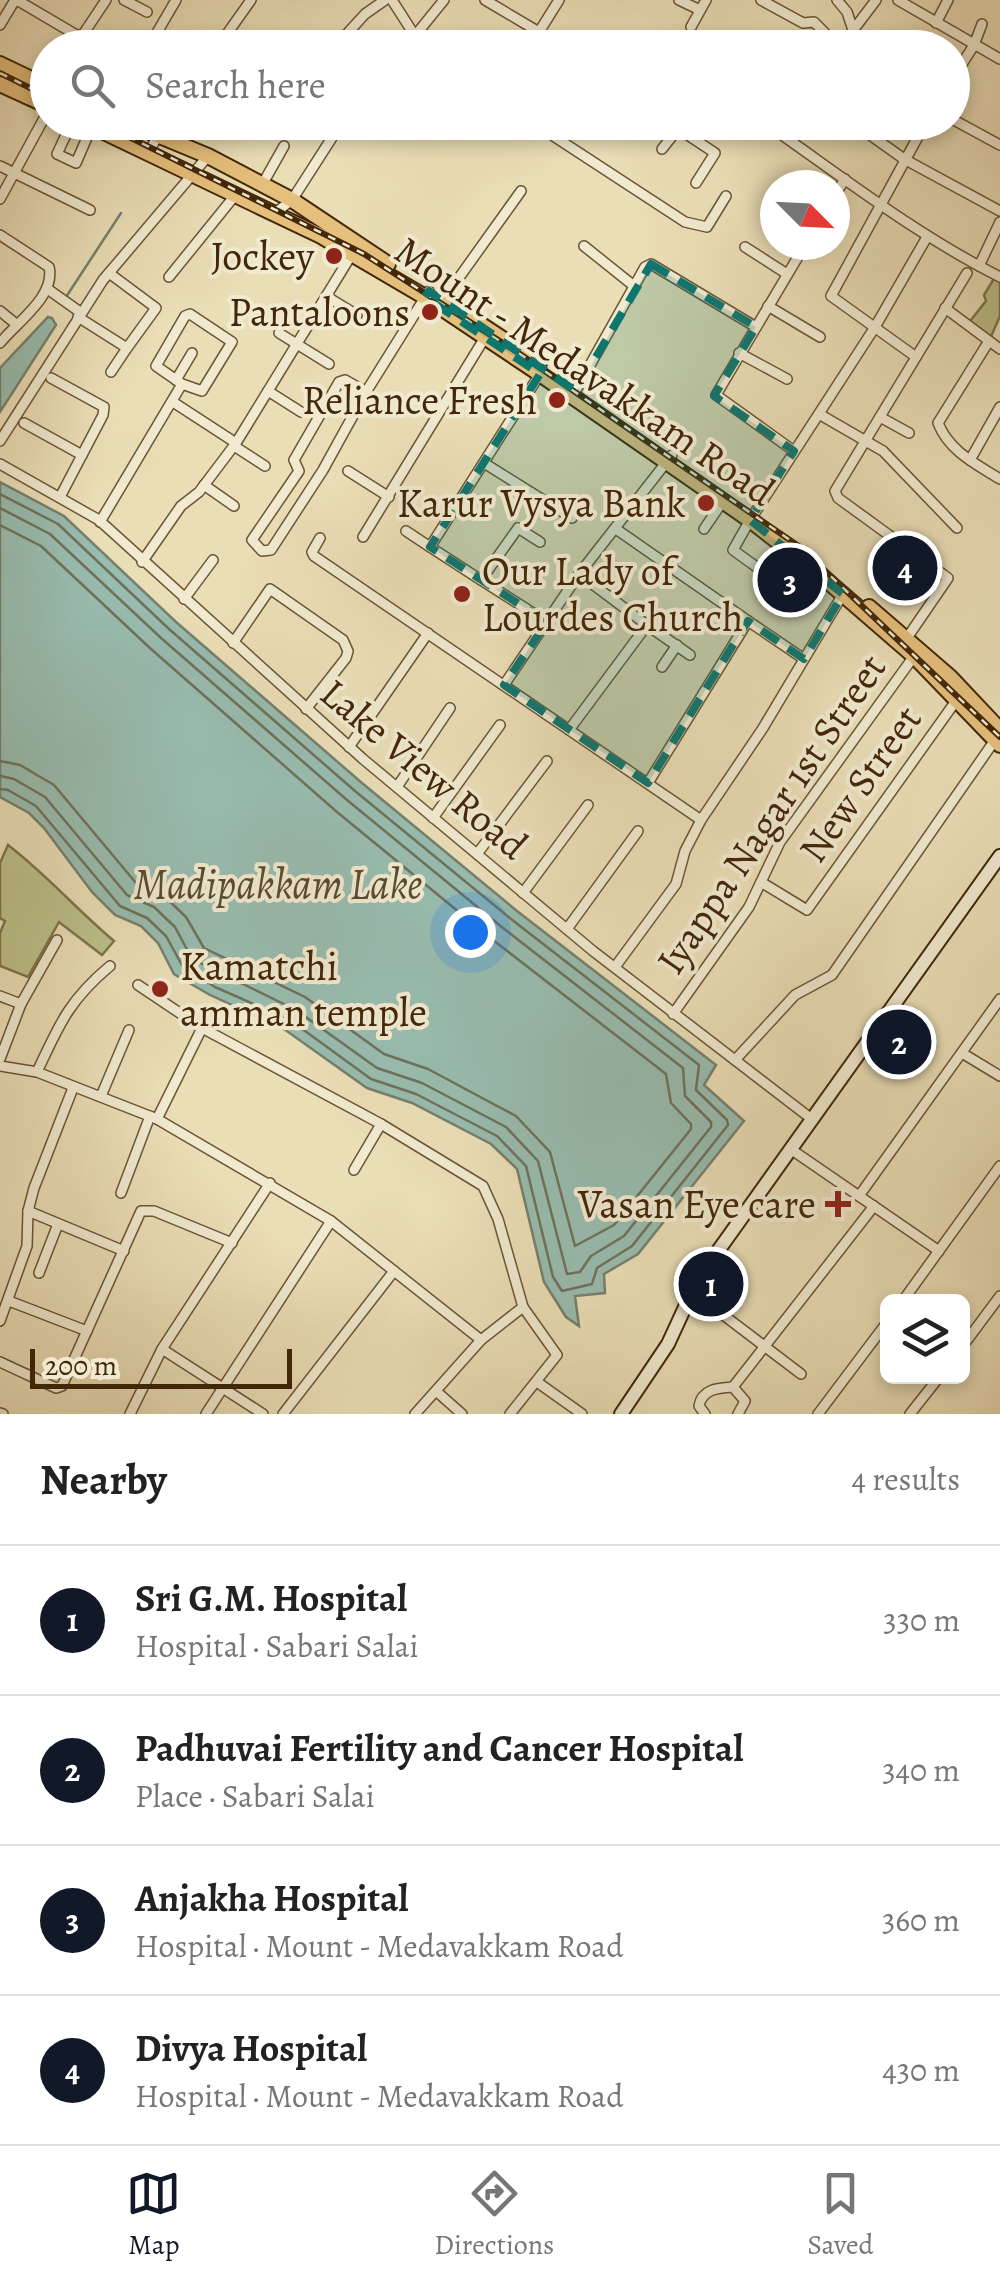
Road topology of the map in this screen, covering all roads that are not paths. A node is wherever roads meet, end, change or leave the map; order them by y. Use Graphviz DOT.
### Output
graph roads {
  1 [pos="16,0"];
  2 [pos="106,0"];
  3 [pos="124,0"];
  4 [pos="176,0"];
  5 [pos="250,0"];
  6 [pos="388,0"];
  7 [pos="444,0"];
  8 [pos="485,0"];
  9 [pos="559,0"];
  10 [pos="679,0"];
  11 [pos="762,0"];
  12 [pos="838,0"];
  13 [pos="876,0"];
  14 [pos="898,0"];
  15 [pos="948,0"];
  16 [pos="703,5"];
  17 [pos="147,12"];
  18 [pos="936,23"];
  19 [pos="982,24"];
  20 [pos="0,26"];
  21 [pos="691,27"];
  22 [pos="68,30"];
  23 [pos="83,30"];
  24 [pos="158,30"];
  25 [pos="229,30"];
  26 [pos="350,30"];
  27 [pos="411,30"];
  28 [pos="421,30"];
  29 [pos="537,30"];
  30 [pos="541,30"];
  31 [pos="823,30"];
  32 [pos="854,30"];
  33 [pos="948,30"];
  34 [pos="970,43"];
  35 [pos="974,45"];
  36 [pos="970,51"];
  37 [pos="1000,58"];
  38 [pos="0,64"];
  39 [pos="30,78"];
  40 [pos="0,84"];
  41 [pos="30,99"];
  42 [pos="1000,127"];
  43 [pos="970,129"];
  44 [pos="31,140"];
  45 [pos="64,140"];
  46 [pos="83,140"];
  47 [pos="122,140"];
  48 [pos="155,140"];
  49 [pos="165,140"];
  50 [pos="330,140"];
  51 [pos="561,140"];
  52 [pos="670,140"];
  53 [pos="694,140"];
  54 [pos="795,140"];
  55 [pos="877,140"];
  56 [pos="915,140"];
  57 [pos="997,143"];
  58 [pos="284,146"];
  59 [pos="662,150"];
  60 [pos="148,152"];
  61 [pos="208,156"];
  62 [pos="904,159"];
  63 [pos="0,166"];
  64 [pos="833,170"];
  65 [pos="14,172"];
  66 [pos="194,174"];
  67 [pos="850,183"];
  68 [pos="696,184"];
  69 [pos="262,185"];
  70 [pos="521,191"];
  71 [pos="237,193"];
  72 [pos="726,196"];
  73 [pos="0,199"];
  74 [pos="292,200"];
  75 [pos="880,205"];
  76 [pos="90,210"];
  77 [pos="1000,212"];
  78 [pos="275,213"];
  79 [pos="1000,222"];
  80 [pos="0,236"];
  81 [pos="926,237"];
  82 [pos="584,246"];
  83 [pos="744,246"];
  84 [pos="352,254"];
  85 [pos="796,260"];
  86 [pos="979,266"];
  87 [pos="109,273"];
  88 [pos="967,273"];
  89 [pos="788,274"];
  90 [pos="169,277"];
  91 [pos="1000,277"];
  92 [pos="634,286"];
  93 [pos="51,292"];
  94 [pos="427,294"];
  95 [pos="326,296"];
  96 [pos="443,300"];
  97 [pos="768,306"];
  98 [pos="945,308"];
  99 [pos="0,311"];
  100 [pos="77,313"];
  101 [pos="357,315"];
  102 [pos="16,324"];
  103 [pos="756,327"];
  104 [pos="875,327"];
  105 [pos="278,333"];
  106 [pos="820,337"];
  107 [pos="484,339"];
  108 [pos="989,342"];
  109 [pos="0,343"];
  110 [pos="296,344"];
  111 [pos="127,348"];
  112 [pos="1000,348"];
  113 [pos="192,353"];
  114 [pos="739,354"];
  115 [pos="916,357"];
  116 [pos="328,364"];
  117 [pos="110,372"];
  118 [pos="540,374"];
  119 [pos="51,378"];
  120 [pos="788,379"];
  121 [pos="179,382"];
  122 [pos="576,390"];
  123 [pos="268,391"];
  124 [pos="366,392"];
  125 [pos="172,402"];
  126 [pos="1000,406"];
  127 [pos="301,412"];
  128 [pos="819,414"];
  129 [pos="880,417"];
  130 [pos="24,423"];
  131 [pos="909,433"];
  132 [pos="865,441"];
  133 [pos="0,442"];
  134 [pos="235,444"];
  135 [pos="794,451"];
  136 [pos="82,456"];
  137 [pos="669,458"];
  138 [pos="970,460"];
  139 [pos="484,462"];
  140 [pos="0,464"];
  141 [pos="265,466"];
  142 [pos="348,471"];
  143 [pos="1000,479"];
  144 [pos="204,485"];
  145 [pos="60,496"];
  146 [pos="389,497"];
  147 [pos="724,502"];
  148 [pos="234,506"];
  149 [pos="752,517"];
  150 [pos="572,518"];
  151 [pos="100,522"];
  152 [pos="704,528"];
  153 [pos="957,528"];
  154 [pos="616,529"];
  155 [pos="406,530"];
  156 [pos="363,536"];
  157 [pos="320,538"];
  158 [pos="540,542"];
  159 [pos="430,546"];
  160 [pos="213,560"];
  161 [pos="142,562"];
  162 [pos="579,574"];
  163 [pos="769,576"];
  164 [pos="481,580"];
  165 [pos="843,594"];
  166 [pos="184,599"];
  167 [pos="546,622"];
  168 [pos="748,622"];
  169 [pos="647,625"];
  170 [pos="428,633"];
  171 [pos="233,643"];
  172 [pos="677,646"];
  173 [pos="913,648"];
  174 [pos="690,654"];
  175 [pos="804,659"];
  176 [pos="662,667"];
  177 [pos="504,685"];
  178 [pos="958,698"];
  179 [pos="450,708"];
  180 [pos="306,709"];
  181 [pos="500,725"];
  182 [pos="569,730"];
  183 [pos="998,738"];
  184 [pos="349,747"];
  185 [pos="547,761"];
  186 [pos="648,784"];
  187 [pos="396,787"];
  188 [pos="588,805"];
  189 [pos="433,818"];
  190 [pos="701,820"];
  191 [pos="638,831"];
  192 [pos="477,854"];
  193 [pos="1000,856"];
  194 [pos="762,882"];
  195 [pos="523,893"];
  196 [pos="566,929"];
  197 [pos="57,940"];
  198 [pos="110,966"];
  199 [pos="615,967"];
  200 [pos="138,985"];
  201 [pos="0,996"];
  202 [pos="1000,999"];
  203 [pos="21,1004"];
  204 [pos="673,1014"];
  205 [pos="202,1028"];
  206 [pos="129,1030"];
  207 [pos="962,1053"];
  208 [pos="734,1060"];
  209 [pos="0,1062"];
  210 [pos="37,1072"];
  211 [pos="1000,1076"];
  212 [pos="74,1088"];
  213 [pos="101,1096"];
  214 [pos="153,1117"];
  215 [pos="813,1120"];
  216 [pos="382,1124"];
  217 [pos="792,1150"];
  218 [pos="354,1170"];
  219 [pos="999,1171"];
  220 [pos="270,1184"];
  221 [pos="120,1193"];
  222 [pos="859,1196"];
  223 [pos="874,1206"];
  224 [pos="28,1211"];
  225 [pos="331,1221"];
  226 [pos="58,1224"];
  227 [pos="232,1242"];
  228 [pos="939,1251"];
  229 [pos="124,1252"];
  230 [pos="394,1272"];
  231 [pos="39,1273"];
  232 [pos="908,1294"];
  233 [pos="692,1296"];
  234 [pos="1000,1296"];
  235 [pos="9,1301"];
  236 [pos="523,1307"];
  237 [pos="0,1321"];
  238 [pos="87,1331"];
  239 [pos="880,1332"];
  240 [pos="970,1336"];
  241 [pos="481,1340"];
  242 [pos="766,1348"];
  243 [pos="162,1349"];
  244 [pos="0,1362"];
  245 [pos="800,1374"];
  246 [pos="537,1382"];
  247 [pos="934,1384"];
  248 [pos="224,1386"];
  249 [pos="733,1387"];
  250 [pos="436,1391"];
  251 [pos="130,1414"];
  252 [pos="206,1414"];
  253 [pos="263,1414"];
  254 [pos="282,1414"];
  255 [pos="415,1414"];
  256 [pos="462,1414"];
  257 [pos="510,1414"];
  258 [pos="582,1414"];
  259 [pos="621,1414"];
  260 [pos="706,1414"];
  261 [pos="738,1414"];
  262 [pos="818,1414"];
  263 [pos="910,1414"];
  1 -- 20 [label="street"];
  1 -- 22 [label="street"];
  2 -- 23 [label="street"];
  3 -- 17 [label="street"];
  4 -- 24 [label="street"];
  5 -- 25 [label="street"];
  6 -- 26 [label="street"];
  6 -- 27 [label="street"];
  7 -- 28 [label="street"];
  8 -- 29 [label="street"];
  9 -- 30 [label="street"];
  10 -- 16 [label="street"];
  11 -- 31 [label="street"];
  12 -- 32 [label="street"];
  13 -- 32 [label="street"];
  14 -- 18 [label="street"];
  15 -- 18 [label="street"];
  16 -- 21 [label="street"];
  18 -- 33 [label="street"];
  19 -- 35 [label="street"];
  34 -- 35 [label="street"];
  35 -- 36 [label="street"];
  35 -- 37 [label="street"];
  38 -- 39 [label="main road"];
  40 -- 41 [label="main road"];
  42 -- 57 [label="street"];
  43 -- 57 [label="street"];
  44 -- 65 [label="street"];
  45 -- 46 [label="street"];
  47 -- 60 [label="main road, Mount - Medavakkam Road"];
  48 -- 60 [label="street"];
  49 -- 61 [label="main road, Mount - Medavakkam Road"];
  50 -- 74 [label="street"];
  51 -- 72 [label="street"];
  52 -- 59 [label="street"];
  53 -- 68 [label="street"];
  54 -- 64 [label="street"];
  55 -- 62 [label="street"];
  56 -- 62 [label="street"];
  58 -- 69 [label="street"];
  60 -- 66 [label="main road, Mount - Medavakkam Road"];
  61 -- 66 [label="street"];
  61 -- 69 [label="main road, Mount - Medavakkam Road"];
  62 -- 75 [label="street"];
  62 -- 77 [label="street"];
  63 -- 65 [label="street"];
  65 -- 73 [label="street"];
  65 -- 76 [label="street"];
  66 -- 71 [label="main road, Mount - Medavakkam Road"];
  66 -- 87 [label="street"];
  67 -- 75 [label="street"];
  69 -- 74 [label="main road, Mount - Medavakkam Road"];
  70 -- 96 [label="street"];
  71 -- 78 [label="main road, Mount - Medavakkam Road"];
  71 -- 90 [label="street"];
  74 -- 78 [label="street"];
  74 -- 94 [label="main road, Mount - Medavakkam Road"];
  75 -- 81 [label="street"];
  75 -- 104 [label="street"];
  78 -- 84 [label="main road, Mount - Medavakkam Road"];
  79 -- 86 [label="street"];
  80 -- 93 [label="street"];
  81 -- 86 [label="street"];
  81 -- 104 [label="street"];
  82 -- 92 [label="street"];
  83 -- 89 [label="street"];
  84 -- 94 [label="main road, Mount - Medavakkam Road"];
  84 -- 95 [label="street"];
  85 -- 89 [label="street"];
  86 -- 91 [label="street"];
  87 -- 100 [label="street"];
  87 -- 111 [label="street"];
  88 -- 98 [label="street"];
  89 -- 97 [label="street"];
  92 -- 103 [label="street"];
  92 -- 122 [label="street"];
  93 -- 100 [label="street"];
  93 -- 102 [label="street"];
  94 -- 96 [label="main road, Mount - Medavakkam Road"];
  94 -- 107 [label="main road, Mount - Medavakkam Road"];
  94 -- 124 [label="street"];
  95 -- 101 [label="street"];
  95 -- 110 [label="street"];
  96 -- 122 [label="main road, Mount - Medavakkam Road"];
  97 -- 103 [label="street"];
  97 -- 106 [label="street"];
  98 -- 108 [label="street"];
  98 -- 115 [label="street"];
  99 -- 102 [label="street"];
  100 -- 111 [label="street"];
  100 -- 133 [label="street"];
  102 -- 109 [label="street"];
  103 -- 114 [label="street"];
  104 -- 115 [label="street"];
  104 -- 128 [label="street"];
  105 -- 110 [label="street"];
  107 -- 118 [label="main road, Mount - Medavakkam Road"];
  107 -- 146 [label="street"];
  108 -- 112 [label="street"];
  108 -- 138 [label="street"];
  110 -- 116 [label="street"];
  110 -- 123 [label="street"];
  111 -- 117 [label="street"];
  113 -- 121 [label="street"];
  114 -- 120 [label="street"];
  114 -- 135 [label="street"];
  115 -- 129 [label="street"];
  118 -- 137 [label="main road, Mount - Medavakkam Road"];
  118 -- 139 [label="street"];
  119 -- 136 [label="street"];
  121 -- 121 [label="street"];
  121 -- 125 [label="street"];
  122 -- 137 [label="main road, Mount - Medavakkam Road"];
  123 -- 127 [label="street"];
  123 -- 134 [label="street"];
  124 -- 124 [label="street"];
  125 -- 134 [label="street"];
  125 -- 151 [label="street"];
  126 -- 138 [label="street"];
  128 -- 132 [label="street"];
  128 -- 135 [label="street"];
  129 -- 131 [label="street"];
  129 -- 132 [label="street"];
  130 -- 136 [label="street"];
  132 -- 153 [label="street"];
  132 -- 173 [label="street, Iyappa Nagar 1st Street"];
  134 -- 141 [label="street"];
  134 -- 144 [label="street"];
  135 -- 149 [label="street"];
  136 -- 145 [label="street"];
  137 -- 147 [label="main road, Mount - Medavakkam Road"];
  137 -- 149 [label="main road, Mount - Medavakkam Road"];
  137 -- 154 [label="street"];
  138 -- 143 [label="street"];
  139 -- 150 [label="street"];
  139 -- 159 [label="street"];
  140 -- 145 [label="street, Lake View Road"];
  142 -- 146 [label="street"];
  144 -- 148 [label="street"];
  144 -- 161 [label="street"];
  145 -- 151 [label="street, Lake View Road"];
  146 -- 156 [label="street"];
  147 -- 149 [label="main road, Mount - Medavakkam Road"];
  147 -- 152 [label="street"];
  149 -- 163 [label="street"];
  149 -- 165 [label="main road, Mount - Medavakkam Road"];
  149 -- 173 [label="main road, Mount - Medavakkam Road"];
  151 -- 161 [label="street, Lake View Road"];
  154 -- 162 [label="street"];
  154 -- 168 [label="street"];
  155 -- 159 [label="street"];
  157 -- 170 [label="street"];
  158 -- 164 [label="street"];
  159 -- 164 [label="street"];
  160 -- 166 [label="street"];
  161 -- 166 [label="street, Lake View Road"];
  162 -- 167 [label="street"];
  162 -- 169 [label="street"];
  164 -- 167 [label="street"];
  165 -- 173 [label="main road, Mount - Medavakkam Road"];
  165 -- 175 [label="street"];
  166 -- 171 [label="street, Lake View Road"];
  167 -- 177 [label="street"];
  168 -- 175 [label="street"];
  168 -- 186 [label="street"];
  169 -- 172 [label="street"];
  169 -- 182 [label="street"];
  170 -- 177 [label="street"];
  170 -- 184 [label="street"];
  171 -- 180 [label="street, Lake View Road"];
  171 -- 180 [label="street"];
  172 -- 174 [label="street"];
  172 -- 176 [label="street"];
  173 -- 178 [label="main road, Mount - Medavakkam Road"];
  173 -- 183 [label="main road, Mount - Medavakkam Road"];
  173 -- 194 [label="street, Iyappa Nagar 1st Street"];
  175 -- 190 [label="street"];
  177 -- 182 [label="street"];
  178 -- 183 [label="main road, Mount - Medavakkam Road"];
  178 -- 194 [label="street, New Street"];
  179 -- 187 [label="street"];
  180 -- 184 [label="street, Lake View Road"];
  181 -- 189 [label="street"];
  182 -- 186 [label="street"];
  183 -- 208 [label="street"];
  184 -- 187 [label="street, Lake View Road"];
  185 -- 192 [label="street"];
  186 -- 190 [label="street"];
  187 -- 189 [label="street, Lake View Road"];
  188 -- 195 [label="street"];
  189 -- 192 [label="street, Lake View Road"];
  190 -- 199 [label="street"];
  191 -- 196 [label="street"];
  192 -- 195 [label="street, Lake View Road"];
  193 -- 215 [label="main road"];
  194 -- 204 [label="street, Iyappa Nagar 1st Street"];
  195 -- 196 [label="street, Lake View Road"];
  196 -- 199 [label="street, Lake View Road"];
  197 -- 203 [label="street"];
  198 -- 210 [label="street"];
  199 -- 204 [label="street, Lake View Road"];
  200 -- 205 [label="street"];
  201 -- 203 [label="street"];
  202 -- 207 [label="street"];
  203 -- 209 [label="street"];
  204 -- 208 [label="street, Lake View Road"];
  205 -- 214 [label="street"];
  205 -- 216 [label="street"];
  206 -- 213 [label="street"];
  207 -- 211 [label="street"];
  207 -- 222 [label="street"];
  208 -- 215 [label="street, Lake View Road"];
  209 -- 210 [label="street"];
  210 -- 212 [label="street"];
  212 -- 213 [label="street"];
  212 -- 224 [label="street"];
  213 -- 214 [label="street"];
  214 -- 220 [label="street"];
  214 -- 221 [label="street"];
  215 -- 217 [label="main road"];
  216 -- 218 [label="street"];
  216 -- 236 [label="street"];
  217 -- 222 [label="street"];
  217 -- 233 [label="main road"];
  219 -- 228 [label="street"];
  220 -- 225 [label="street"];
  220 -- 227 [label="street"];
  222 -- 223 [label="street"];
  223 -- 228 [label="street"];
  223 -- 242 [label="street"];
  224 -- 226 [label="street"];
  224 -- 235 [label="street"];
  225 -- 230 [label="street"];
  225 -- 248 [label="street"];
  226 -- 229 [label="street"];
  226 -- 231 [label="street"];
  227 -- 229 [label="street"];
  227 -- 243 [label="street"];
  228 -- 232 [label="street"];
  229 -- 238 [label="street"];
  230 -- 241 [label="street"];
  230 -- 254 [label="street"];
  233 -- 242 [label="street"];
  233 -- 259 [label="main road"];
  234 -- 240 [label="street"];
  235 -- 237 [label="street"];
  235 -- 238 [label="street"];
  236 -- 241 [label="street"];
  236 -- 246 [label="street"];
  238 -- 244 [label="street"];
  239 -- 262 [label="street"];
  241 -- 250 [label="street"];
  242 -- 245 [label="street"];
  242 -- 249 [label="street"];
  243 -- 248 [label="street"];
  243 -- 251 [label="street"];
  246 -- 257 [label="street"];
  246 -- 258 [label="street"];
  247 -- 263 [label="street"];
  248 -- 252 [label="street"];
  248 -- 253 [label="street"];
  249 -- 260 [label="street"];
  249 -- 261 [label="street"];
  250 -- 255 [label="street"];
  250 -- 256 [label="street"];
}
